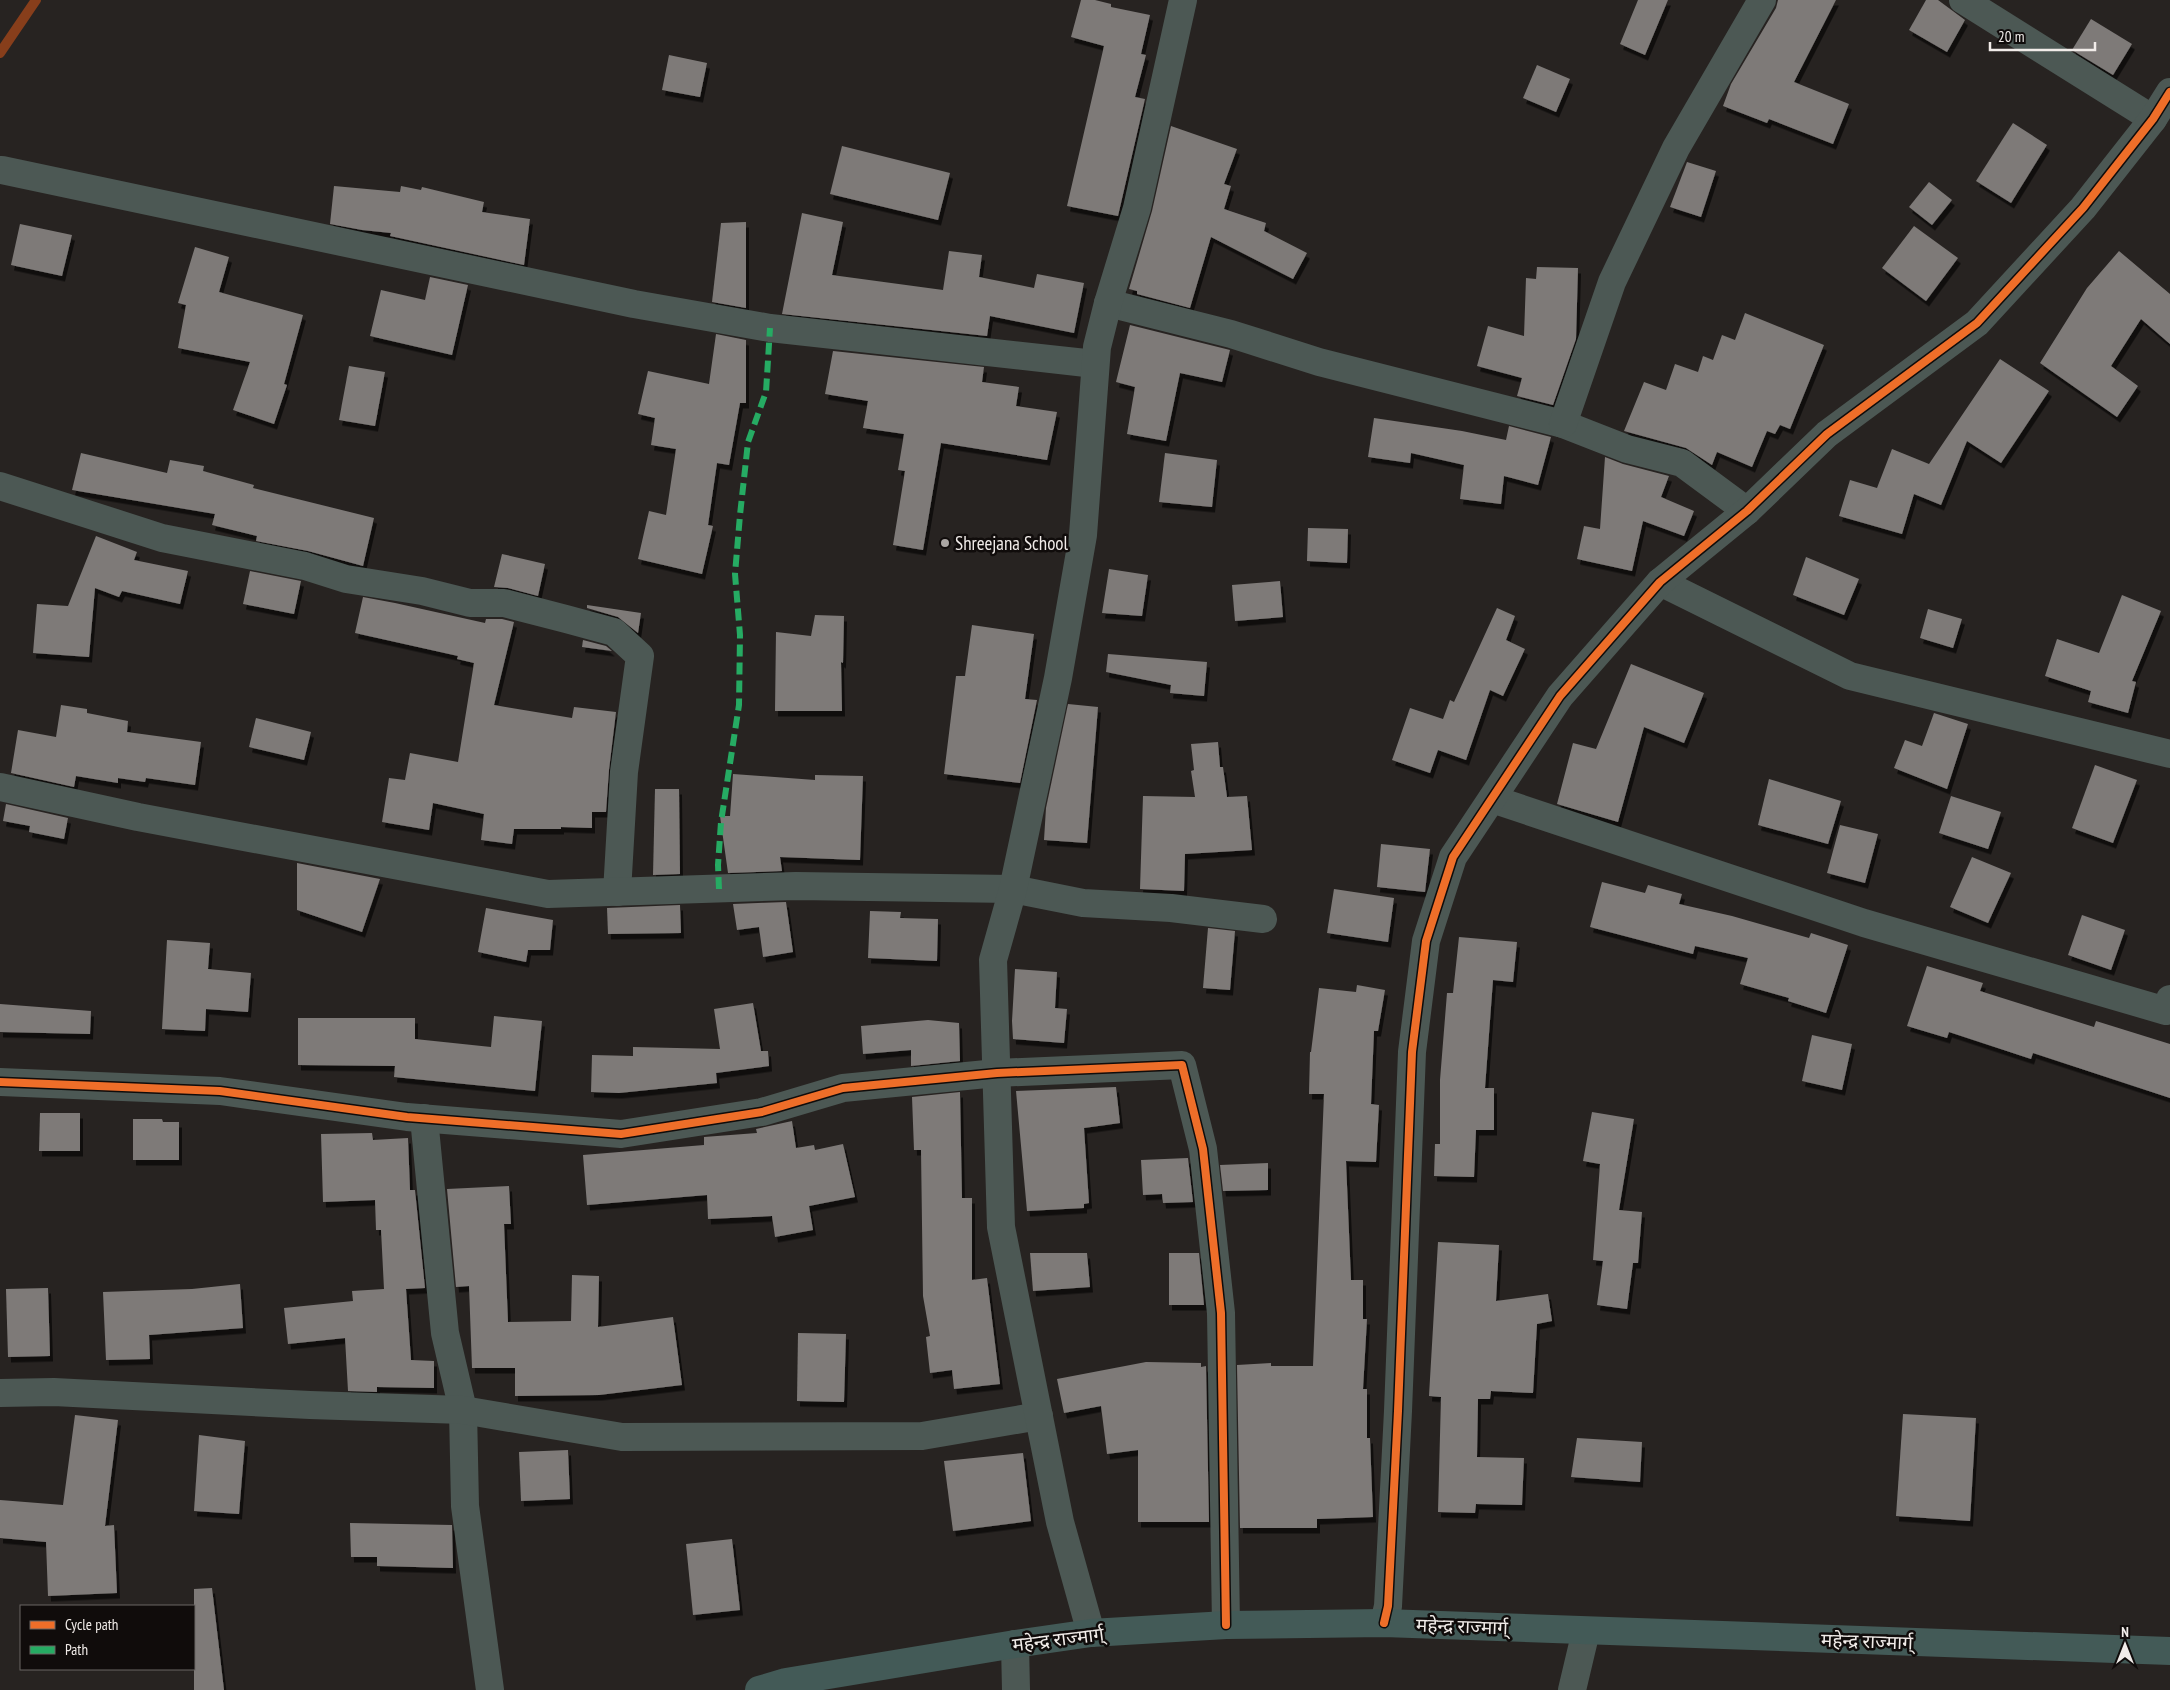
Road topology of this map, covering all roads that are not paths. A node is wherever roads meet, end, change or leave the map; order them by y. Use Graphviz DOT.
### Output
graph roads {
  1 [pos="1183,0"];
  2 [pos="1762,0"];
  3 [pos="1963,0"];
  4 [pos="2170,92"];
  5 [pos="2153,119"];
  6 [pos="2,170"];
  7 [pos="1108,303"];
  8 [pos="1095,364"];
  9 [pos="1564,424"];
  10 [pos="0,486"];
  11 [pos="1747,512"];
  12 [pos="1660,582"];
  13 [pos="2170,754"];
  14 [pos="0,787"];
  15 [pos="1492,799"];
  16 [pos="1013,888"];
  17 [pos="617,892"];
  18 [pos="1263,919"];
  19 [pos="2169,1007"];
  20 [pos="997,1073"];
  21 [pos="0,1082"];
  22 [pos="424,1118"];
  23 [pos="0,1393"];
  24 [pos="463,1410"];
  25 [pos="1039,1416"];
  26 [pos="1384,1623"];
  27 [pos="1226,1625"];
  28 [pos="1586,1630"];
  29 [pos="1090,1633"];
  30 [pos="1015,1644"];
  31 [pos="2170,1651"];
  32 [pos="490,1690"];
  33 [pos="759,1690"];
  34 [pos="1016,1690"];
  35 [pos="1572,1690"];
  1 -- 7 [label="street"];
  2 -- 9 [label="street"];
  3 -- 5 [label="street"];
  4 -- 5 [label="street"];
  5 -- 11 [label="street"];
  6 -- 8 [label="street"];
  7 -- 8 [label="street"];
  7 -- 9 [label="street"];
  8 -- 16 [label="street"];
  9 -- 11 [label="street"];
  10 -- 17 [label="street"];
  11 -- 12 [label="street"];
  12 -- 13 [label="street"];
  12 -- 15 [label="street"];
  14 -- 17 [label="street"];
  15 -- 19 [label="street"];
  15 -- 26 [label="street"];
  16 -- 17 [label="street"];
  16 -- 18 [label="street"];
  16 -- 20 [label="street"];
  20 -- 22 [label="street"];
  20 -- 25 [label="street"];
  20 -- 27 [label="street"];
  21 -- 22 [label="street"];
  22 -- 24 [label="street"];
  23 -- 24 [label="street"];
  24 -- 25 [label="street"];
  24 -- 32 [label="street"];
  25 -- 29 [label="street"];
  26 -- 27 [label="highway, महेन्द्र राज्मार्ग्"];
  26 -- 28 [label="highway, महेन्द्र राज्मार्ग्"];
  27 -- 29 [label="highway, महेन्द्र राज्मार्ग्"];
  28 -- 31 [label="highway, महेन्द्र राज्मार्ग्"];
  28 -- 35 [label="street"];
  29 -- 30 [label="highway, महेन्द्र राज्मार्ग्"];
  30 -- 33 [label="highway, महेन्द्र राज्मार्ग्"];
  30 -- 34 [label="street"];
}
